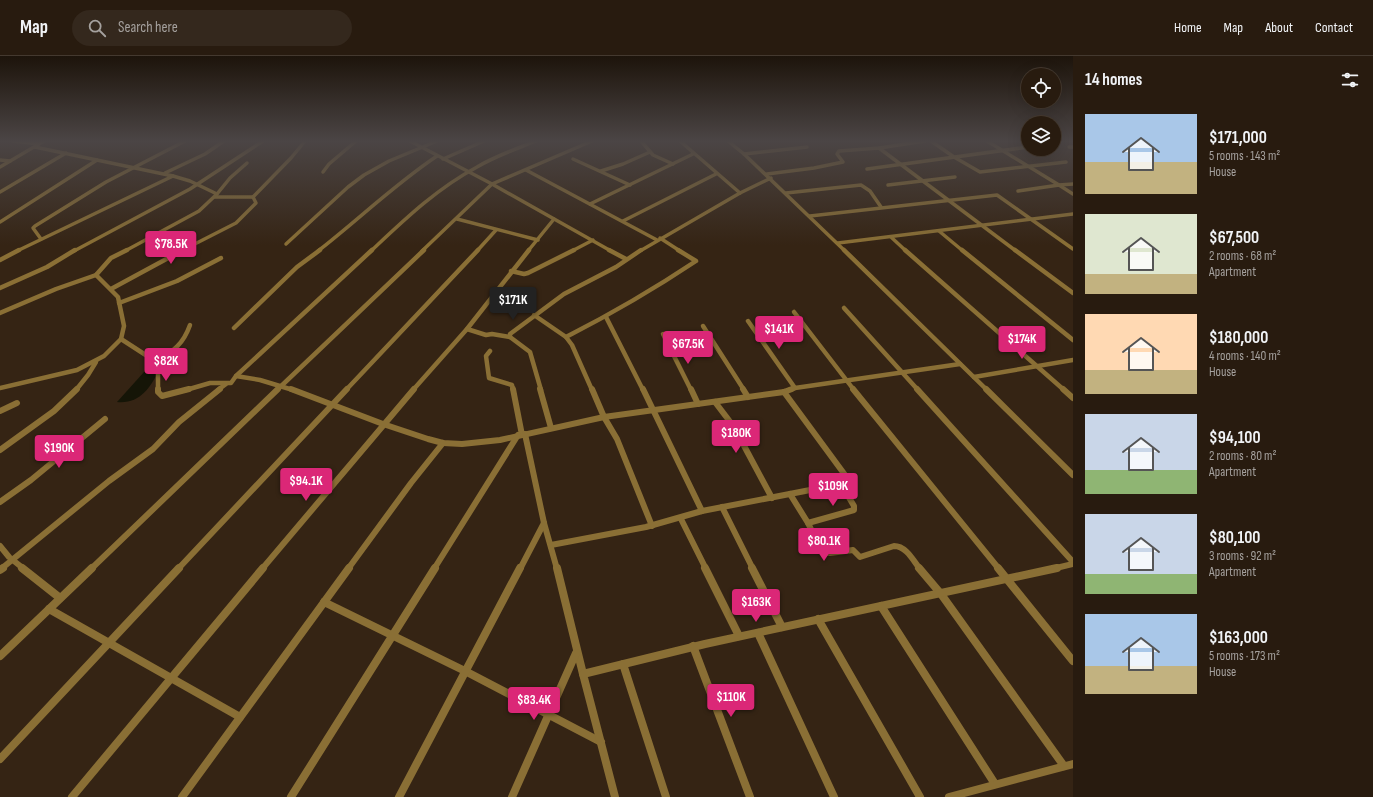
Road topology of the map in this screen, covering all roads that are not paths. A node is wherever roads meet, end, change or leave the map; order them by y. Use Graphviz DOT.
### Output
graph roads {
  1 [pos="28,176"];
  2 [pos="73,176"];
  3 [pos="119,176"];
  4 [pos="173,176"];
  5 [pos="210,176"];
  6 [pos="233,176"];
  7 [pos="274,176"];
  8 [pos="363,176"];
  9 [pos="408,176"];
  10 [pos="463,176"];
  11 [pos="475,176"];
  12 [pos="512,176"];
  13 [pos="537,176"];
  14 [pos="610,176"];
  15 [pos="649,176"];
  16 [pos="713,176"];
  17 [pos="718,176"];
  18 [pos="769,176"];
  19 [pos="916,176"];
  20 [pos="1042,176"];
  21 [pos="955,177"];
  22 [pos="771,178"];
  23 [pos="922,180"];
  24 [pos="492,184"];
  25 [pos="888,184"];
  26 [pos="1073,184"];
  27 [pos="196,185"];
  28 [pos="630,185"];
  29 [pos="1058,185"];
  30 [pos="1018,191"];
  31 [pos="0,192"];
  32 [pos="740,193"];
  33 [pos="786,193"];
  34 [pos="1073,194"];
  35 [pos="216,195"];
  36 [pos="253,197"];
  37 [pos="952,201"];
  38 [pos="590,204"];
  39 [pos="881,207"];
  40 [pos="1073,214"];
  41 [pos="810,216"];
  42 [pos="457,219"];
  43 [pos="554,219"];
  44 [pos="1029,219"];
  45 [pos="623,221"];
  46 [pos="0,222"];
  47 [pos="982,225"];
  48 [pos="496,230"];
  49 [pos="939,231"];
  50 [pos="891,237"];
  51 [pos="41,239"];
  52 [pos="658,239"];
  53 [pos="538,240"];
  54 [pos="593,240"];
  55 [pos="838,243"];
  56 [pos="286,244"];
  57 [pos="1073,249"];
  58 [pos="221,258"];
  59 [pos="626,259"];
  60 [pos="0,260"];
  61 [pos="511,271"];
  62 [pos="96,275"];
  63 [pos="0,288"];
  64 [pos="111,289"];
  65 [pos="1073,293"];
  66 [pos="119,302"];
  67 [pos="844,308"];
  68 [pos="794,312"];
  69 [pos="0,313"];
  70 [pos="534,316"];
  71 [pos="606,317"];
  72 [pos="748,321"];
  73 [pos="190,324"];
  74 [pos="703,326"];
  75 [pos="234,328"];
  76 [pos="467,329"];
  77 [pos="663,334"];
  78 [pos="510,337"];
  79 [pos="566,337"];
  80 [pos="121,339"];
  81 [pos="1073,340"];
  82 [pos="490,351"];
  83 [pos="1073,360"];
  84 [pos="96,362"];
  85 [pos="156,362"];
  86 [pos="960,364"];
  87 [pos="1037,366"];
  88 [pos="903,373"];
  89 [pos="236,376"];
  90 [pos="974,377"];
  91 [pos="846,380"];
  92 [pos="226,384"];
  93 [pos="282,386"];
  94 [pos="0,388"];
  95 [pos="795,388"];
  96 [pos="784,392"];
  97 [pos="748,397"];
  98 [pos="1073,398"];
  99 [pos="17,402"];
  100 [pos="715,402"];
  101 [pos="698,404"];
  102 [pos="331,405"];
  103 [pos="653,410"];
  104 [pos="0,411"];
  105 [pos="604,417"];
  106 [pos="105,419"];
  107 [pos="383,424"];
  108 [pos="551,428"];
  109 [pos="522,435"];
  110 [pos="443,443"];
  111 [pos="0,450"];
  112 [pos="1073,475"];
  113 [pos="841,484"];
  114 [pos="790,494"];
  115 [pos="772,498"];
  116 [pos="0,502"];
  117 [pos="722,507"];
  118 [pos="702,511"];
  119 [pos="681,519"];
  120 [pos="544,523"];
  121 [pos="808,523"];
  122 [pos="652,526"];
  123 [pos="551,545"];
  124 [pos="0,546"];
  125 [pos="13,560"];
  126 [pos="1073,563"];
  127 [pos="0,570"];
  128 [pos="1008,580"];
  129 [pos="941,594"];
  130 [pos="60,598"];
  131 [pos="324,602"];
  132 [pos="881,606"];
  133 [pos="50,609"];
  134 [pos="818,619"];
  135 [pos="782,627"];
  136 [pos="758,633"];
  137 [pos="394,635"];
  138 [pos="739,636"];
  139 [pos="108,644"];
  140 [pos="693,646"];
  141 [pos="576,653"];
  142 [pos="0,656"];
  143 [pos="1073,661"];
  144 [pos="623,664"];
  145 [pos="466,671"];
  146 [pos="583,674"];
  147 [pos="172,678"];
  148 [pos="548,714"];
  149 [pos="240,717"];
  150 [pos="601,742"];
  151 [pos="0,759"];
  152 [pos="1069,765"];
  153 [pos="994,784"];
  154 [pos="72,797"];
  155 [pos="182,797"];
  156 [pos="291,797"];
  157 [pos="400,797"];
  158 [pos="512,797"];
  159 [pos="615,797"];
  160 [pos="666,797"];
  161 [pos="750,797"];
  162 [pos="834,797"];
  163 [pos="920,797"];
  164 [pos="949,797"];
  1 -- 31 [label="street"];
  2 -- 46 [label="street"];
  3 -- 51 [label="street"];
  4 -- 27 [label="street"];
  4 -- 51 [label="street"];
  5 -- 27 [label="street"];
  6 -- 35 [label="street"];
  7 -- 36 [label="street"];
  8 -- 56 [label="street"];
  9 -- 75 [label="street"];
  10 -- 89 [label="street"];
  11 -- 24 [label="street"];
  12 -- 24 [label="street"];
  13 -- 38 [label="street"];
  14 -- 28 [label="street"];
  15 -- 28 [label="street"];
  16 -- 45 [label="street"];
  17 -- 32 [label="street"];
  18 -- 22 [label="street"];
  19 -- 23 [label="street"];
  20 -- 29 [label="street"];
  21 -- 23 [label="street"];
  22 -- 32 [label="street"];
  22 -- 33 [label="street"];
  23 -- 25 [label="street"];
  23 -- 37 [label="street"];
  24 -- 42 [label="street"];
  24 -- 43 [label="street"];
  26 -- 29 [label="street"];
  27 -- 35 [label="street"];
  27 -- 63 [label="street"];
  28 -- 38 [label="street"];
  29 -- 30 [label="street"];
  29 -- 34 [label="street"];
  32 -- 52 [label="street"];
  33 -- 39 [label="street"];
  33 -- 41 [label="street"];
  35 -- 36 [label="street"];
  35 -- 62 [label="street"];
  36 -- 64 [label="street"];
  37 -- 39 [label="street"];
  37 -- 44 [label="street"];
  37 -- 47 [label="street"];
  38 -- 45 [label="street"];
  39 -- 41 [label="street"];
  40 -- 44 [label="street"];
  41 -- 55 [label="street"];
  42 -- 48 [label="street"];
  42 -- 93 [label="street"];
  43 -- 53 [label="street"];
  43 -- 54 [label="street"];
  44 -- 47 [label="street"];
  44 -- 57 [label="street"];
  45 -- 52 [label="street"];
  47 -- 49 [label="street"];
  47 -- 65 [label="street"];
  48 -- 53 [label="street"];
  48 -- 102 [label="street"];
  49 -- 50 [label="street"];
  49 -- 81 [label="street"];
  50 -- 55 [label="street"];
  50 -- 87 [label="street"];
  51 -- 60 [label="street"];
  52 -- 59 [label="street"];
  52 -- 71 [label="street"];
  53 -- 61 [label="street"];
  54 -- 59 [label="street"];
  54 -- 61 [label="street"];
  55 -- 86 [label="street"];
  58 -- 66 [label="street"];
  59 -- 70 [label="street"];
  61 -- 76 [label="street"];
  62 -- 64 [label="street"];
  62 -- 69 [label="street"];
  64 -- 66 [label="street"];
  66 -- 80 [label="street"];
  67 -- 88 [label="street"];
  68 -- 91 [label="street"];
  70 -- 78 [label="street"];
  70 -- 79 [label="street"];
  71 -- 79 [label="street"];
  71 -- 103 [label="street"];
  72 -- 95 [label="street"];
  73 -- 85 [label="street"];
  74 -- 97 [label="street"];
  76 -- 78 [label="street"];
  76 -- 107 [label="street"];
  77 -- 101 [label="street"];
  78 -- 108 [label="street"];
  79 -- 105 [label="street"];
  80 -- 84 [label="street"];
  80 -- 85 [label="street"];
  82 -- 109 [label="street"];
  83 -- 87 [label="street"];
  84 -- 94 [label="street"];
  84 -- 111 [label="street"];
  85 -- 92 [label="street"];
  86 -- 88 [label="street"];
  86 -- 90 [label="street"];
  87 -- 90 [label="street"];
  87 -- 98 [label="street"];
  88 -- 91 [label="street"];
  88 -- 126 [label="street"];
  89 -- 92 [label="street"];
  89 -- 93 [label="street"];
  90 -- 112 [label="street"];
  91 -- 95 [label="street"];
  91 -- 128 [label="street"];
  92 -- 125 [label="street"];
  93 -- 102 [label="street"];
  93 -- 130 [label="street"];
  95 -- 96 [label="street"];
  96 -- 97 [label="street"];
  96 -- 113 [label="street"];
  97 -- 100 [label="street"];
  99 -- 104 [label="street"];
  100 -- 101 [label="street"];
  100 -- 115 [label="street"];
  101 -- 103 [label="street"];
  102 -- 107 [label="street"];
  102 -- 139 [label="street"];
  103 -- 105 [label="street"];
  103 -- 118 [label="street"];
  105 -- 108 [label="street"];
  105 -- 122 [label="street"];
  106 -- 116 [label="street"];
  107 -- 110 [label="street"];
  107 -- 147 [label="street"];
  108 -- 109 [label="street"];
  109 -- 110 [label="street"];
  109 -- 120 [label="street"];
  109 -- 137 [label="street"];
  110 -- 131 [label="street"];
  113 -- 114 [label="street"];
  113 -- 121 [label="street"];
  114 -- 115 [label="street"];
  114 -- 121 [label="street"];
  115 -- 117 [label="street"];
  117 -- 118 [label="street"];
  117 -- 135 [label="street"];
  118 -- 119 [label="street"];
  119 -- 122 [label="street"];
  119 -- 138 [label="street"];
  120 -- 123 [label="street"];
  120 -- 145 [label="street"];
  121 -- 129 [label="street"];
  122 -- 123 [label="street"];
  123 -- 141 [label="street"];
  124 -- 125 [label="street"];
  125 -- 127 [label="street"];
  125 -- 130 [label="street"];
  126 -- 128 [label="street"];
  128 -- 129 [label="street"];
  128 -- 143 [label="street"];
  129 -- 132 [label="street"];
  129 -- 152 [label="street"];
  130 -- 133 [label="street"];
  131 -- 137 [label="street"];
  131 -- 149 [label="street"];
  132 -- 134 [label="street"];
  132 -- 153 [label="street"];
  133 -- 139 [label="street"];
  133 -- 142 [label="street"];
  134 -- 135 [label="street"];
  134 -- 163 [label="street"];
  135 -- 136 [label="street"];
  136 -- 138 [label="street"];
  136 -- 162 [label="street"];
  137 -- 145 [label="street"];
  137 -- 156 [label="street"];
  138 -- 140 [label="street"];
  139 -- 147 [label="street"];
  139 -- 151 [label="street"];
  140 -- 144 [label="street"];
  140 -- 161 [label="street"];
  141 -- 146 [label="street"];
  141 -- 148 [label="street"];
  144 -- 146 [label="street"];
  144 -- 160 [label="street"];
  145 -- 148 [label="street"];
  145 -- 157 [label="street"];
  146 -- 150 [label="street"];
  147 -- 149 [label="street"];
  147 -- 154 [label="street"];
  148 -- 150 [label="street"];
  148 -- 158 [label="street"];
  149 -- 155 [label="street"];
  150 -- 159 [label="street"];
  152 -- 153 [label="street"];
  153 -- 164 [label="street"];
}
